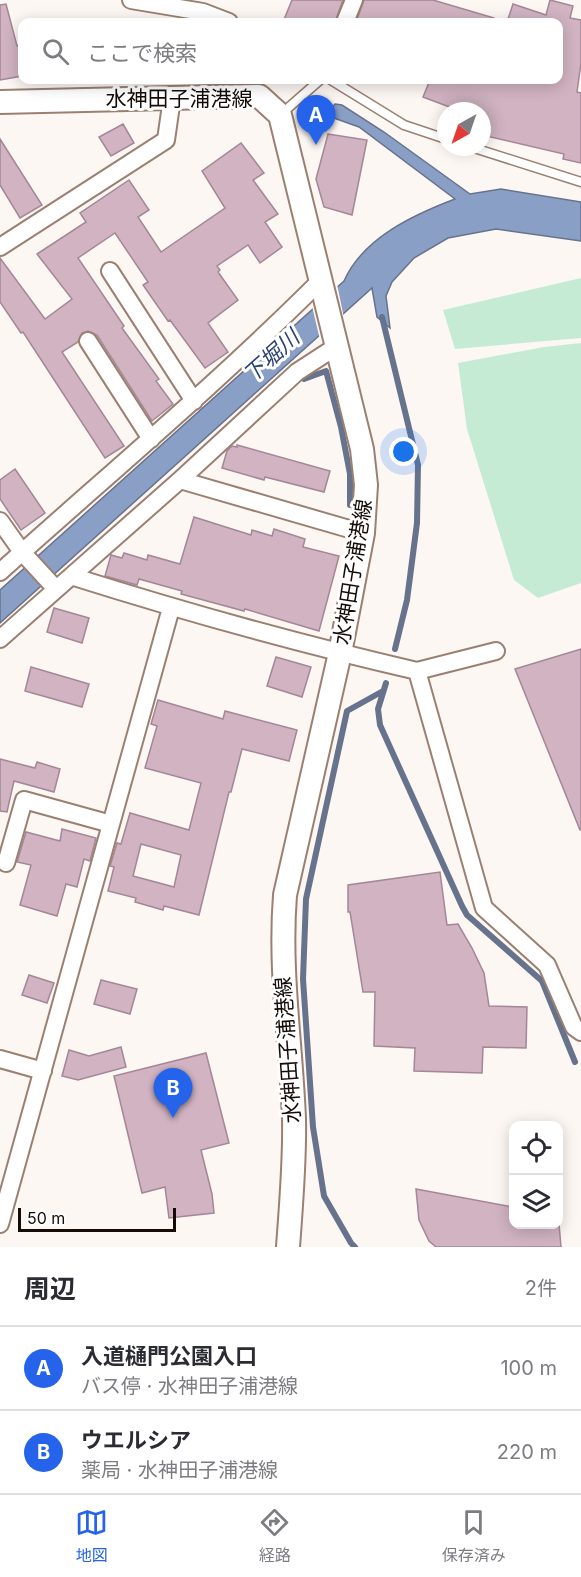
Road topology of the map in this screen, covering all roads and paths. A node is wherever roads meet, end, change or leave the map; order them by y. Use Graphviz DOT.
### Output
graph roads {
  1 [pos="130,0"];
  2 [pos="354,0"];
  3 [pos="219,18"];
  4 [pos="347,18"];
  5 [pos="315,84"];
  6 [pos="337,84"];
  7 [pos="172,98"];
  8 [pos="0,102"];
  9 [pos="280,115"];
  10 [pos="437,136"];
  11 [pos="491,153"];
  12 [pos="581,182"];
  13 [pos="0,248"];
  14 [pos="110,271"];
  15 [pos="322,285"];
  16 [pos="335,338"];
  17 [pos="88,341"];
  18 [pos="194,401"];
  19 [pos="151,439"];
  20 [pos="180,480"];
  21 [pos="0,521"];
  22 [pos="363,533"];
  23 [pos="22,552"];
  24 [pos="0,572"];
  25 [pos="71,576"];
  26 [pos="56,589"];
  27 [pos="171,608"];
  28 [pos="0,639"];
  29 [pos="496,651"];
  30 [pos="340,653"];
  31 [pos="417,671"];
  32 [pos="111,824"];
  33 [pos="6,863"];
  34 [pos="581,1032"];
  35 [pos="0,1059"];
  36 [pos="43,1071"];
  37 [pos="0,1224"];
  38 [pos="288,1247"];
  1 -- 3 [label="street"];
  2 -- 4 [label="street"];
  5 -- 9 [label="lane"];
  6 -- 10 [label="lane"];
  7 -- 8 [label="main road, 水神田子浦港線"];
  7 -- 9 [label="main road, 水神田子浦港線"];
  7 -- 13 [label="street"];
  9 -- 15 [label="main road, 水神田子浦港線"];
  11 -- 12 [label="lane"];
  14 -- 18 [label="street"];
  15 -- 16 [label="main road, 水神田子浦港線"];
  15 -- 18 [label="street"];
  16 -- 20 [label="street"];
  16 -- 22 [label="main road, 水神田子浦港線"];
  17 -- 19 [label="street"];
  18 -- 19 [label="street"];
  19 -- 23 [label="street"];
  20 -- 22 [label="street"];
  20 -- 25 [label="street"];
  21 -- 23 [label="street"];
  22 -- 30 [label="main road, 水神田子浦港線"];
  23 -- 24 [label="street"];
  23 -- 26 [label="street"];
  25 -- 26 [label="street"];
  25 -- 27 [label="street"];
  26 -- 28 [label="street"];
  27 -- 30 [label="street"];
  27 -- 32 [label="street"];
  29 -- 31 [label="street"];
  30 -- 31 [label="street"];
  30 -- 38 [label="main road, 水神田子浦港線"];
  31 -- 34 [label="street"];
  32 -- 33 [label="street"];
  32 -- 36 [label="street"];
  35 -- 36 [label="street"];
  36 -- 37 [label="street"];
}
